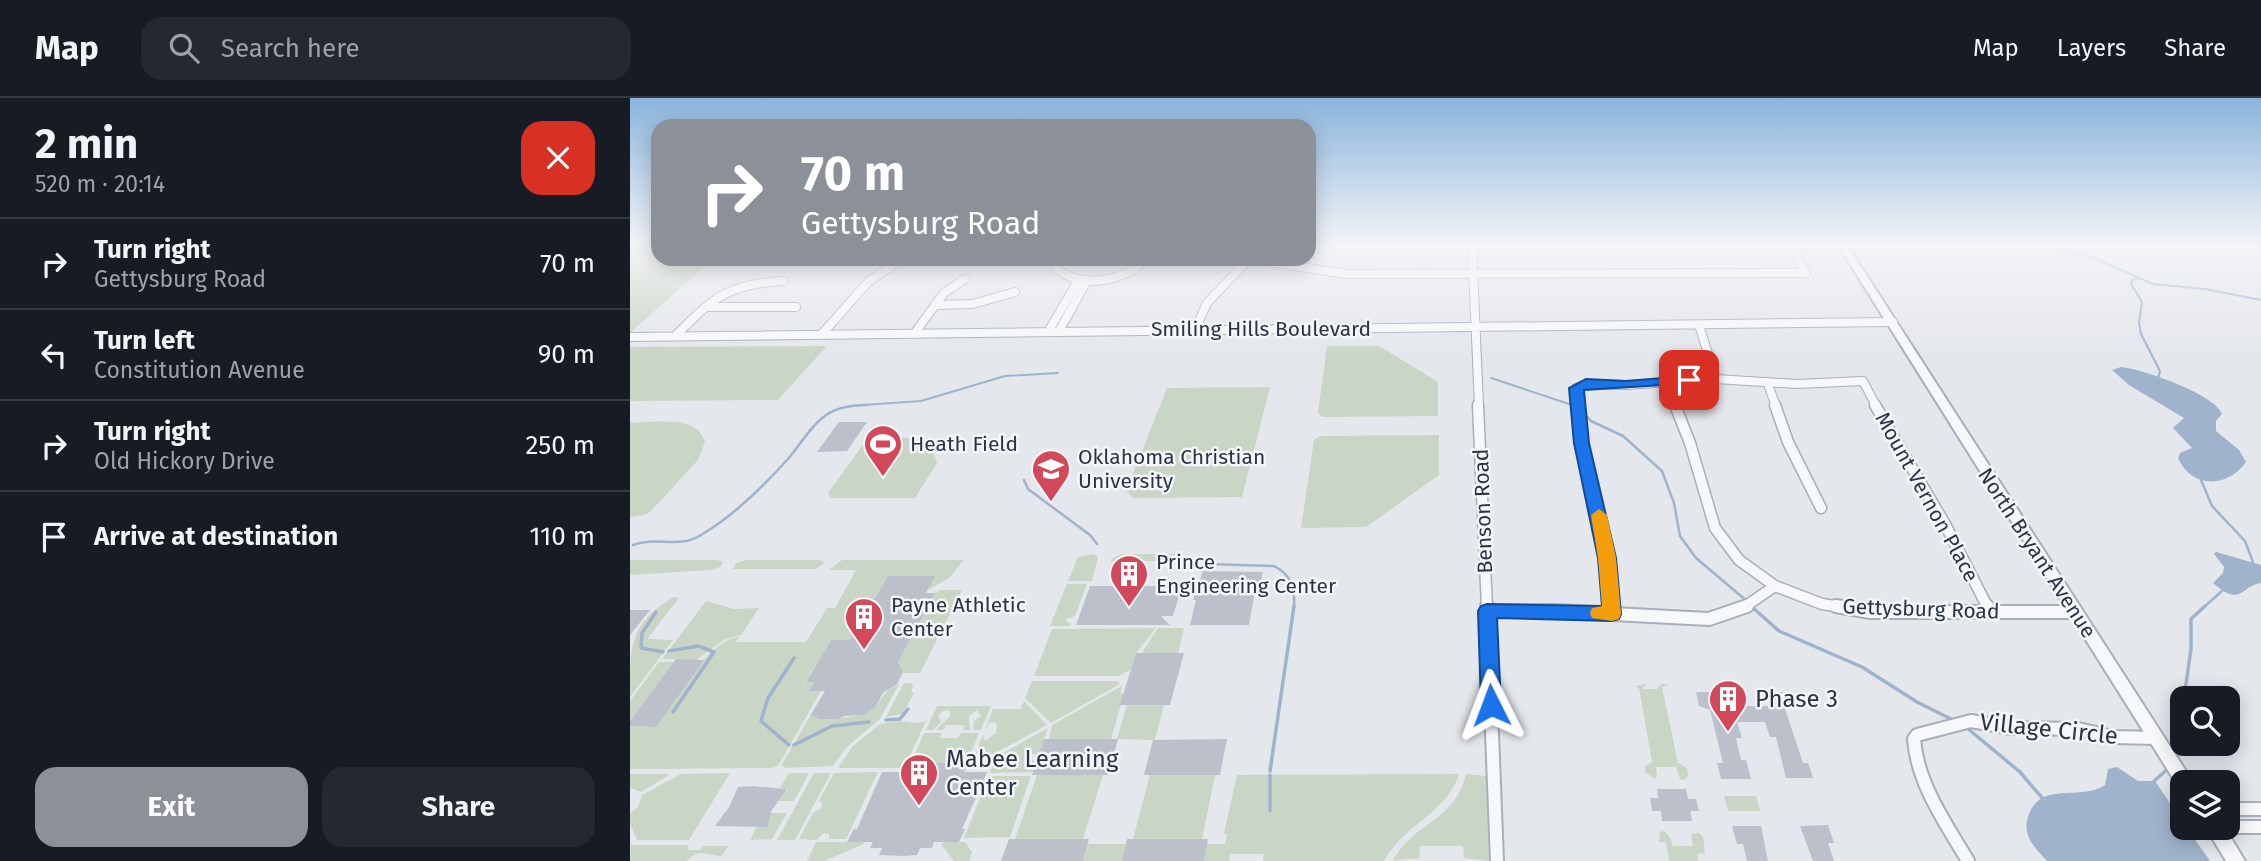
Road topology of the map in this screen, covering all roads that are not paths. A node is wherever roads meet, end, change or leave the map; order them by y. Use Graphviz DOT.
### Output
graph roads {
  1 [pos="783,281"];
  2 [pos="870,281"];
  3 [pos="962,281"];
  4 [pos="1078,281"];
  5 [pos="1087,281"];
  6 [pos="1229,281"];
  7 [pos="1474,281"];
  8 [pos="1866,281"];
  9 [pos="1015,292"];
  10 [pos="935,305"];
  11 [pos="706,307"];
  12 [pos="796,307"];
  13 [pos="1893,322"];
  14 [pos="1699,325"];
  15 [pos="1476,328"];
  16 [pos="1195,330"];
  17 [pos="1059,331"];
  18 [pos="1048,332"];
  19 [pos="822,334"];
  20 [pos="914,334"];
  21 [pos="675,336"];
  22 [pos="630,337"];
  23 [pos="1716,379"];
  24 [pos="1768,382"];
  25 [pos="1666,383"];
  26 [pos="1821,508"];
  27 [pos="1774,586"];
  28 [pos="1487,611"];
  29 [pos="1990,612"];
  30 [pos="2075,612"];
  31 [pos="1612,614"];
  32 [pos="2156,738"];
  33 [pos="2177,770"];
  34 [pos="2240,809"];
  35 [pos="2261,809"];
  36 [pos="2240,827"];
  37 [pos="2261,827"];
  38 [pos="2223,840"];
  39 [pos="1497,861"];
  40 [pos="1968,861"];
  41 [pos="2236,861"];
  1 -- 11 [label="street"];
  2 -- 19 [label="street"];
  3 -- 10 [label="street"];
  4 -- 18 [label="street"];
  5 -- 17 [label="street"];
  6 -- 16 [label="street"];
  7 -- 15 [label="street, Benson Road"];
  8 -- 13 [label="street"];
  9 -- 10 [label="street"];
  10 -- 20 [label="street"];
  11 -- 12 [label="street"];
  11 -- 21 [label="street"];
  13 -- 14 [label="street, Smiling Hills Boulevard"];
  13 -- 30 [label="street, North Bryant Avenue"];
  14 -- 15 [label="street, Smiling Hills Boulevard"];
  14 -- 23 [label="street"];
  15 -- 16 [label="street, Smiling Hills Boulevard"];
  15 -- 28 [label="street, Benson Road"];
  16 -- 17 [label="street, Smiling Hills Boulevard"];
  17 -- 18 [label="street, Smiling Hills Boulevard"];
  18 -- 20 [label="street, Smiling Hills Boulevard"];
  19 -- 20 [label="street, Smiling Hills Boulevard"];
  19 -- 21 [label="street, Smiling Hills Boulevard"];
  21 -- 22 [label="street, Smiling Hills Boulevard"];
  23 -- 24 [label="street"];
  23 -- 25 [label="street"];
  24 -- 26 [label="street"];
  24 -- 29 [label="street, Mount Vernon Place"];
  25 -- 27 [label="street, Gettysburg Road"];
  25 -- 31 [label="street"];
  27 -- 29 [label="street, Gettysburg Road"];
  27 -- 31 [label="street"];
  28 -- 31 [label="street"];
  28 -- 39 [label="street, Benson Road"];
  29 -- 30 [label="street, Gettysburg Road"];
  30 -- 32 [label="street, North Bryant Avenue"];
  32 -- 33 [label="street, North Bryant Avenue"];
  32 -- 40 [label="street, Village Circle"];
  34 -- 35 [label="street"];
  36 -- 37 [label="street"];
  38 -- 41 [label="street"];
}
